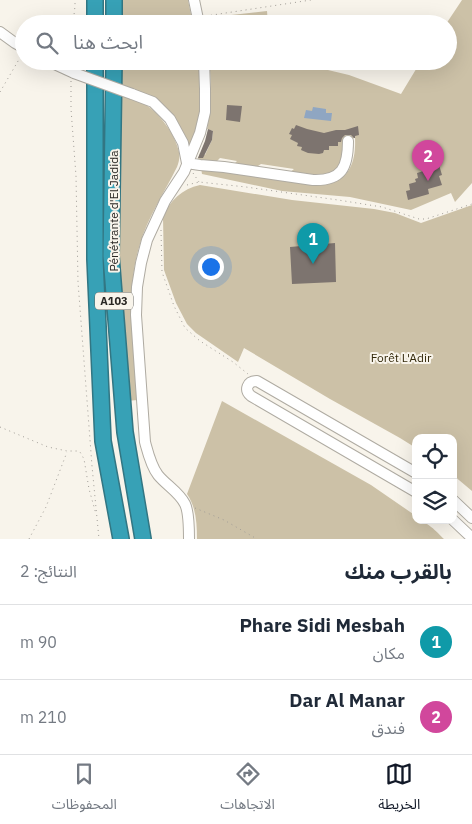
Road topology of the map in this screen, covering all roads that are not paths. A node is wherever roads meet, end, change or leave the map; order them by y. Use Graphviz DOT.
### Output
graph roads {
  1 [pos="95,0"];
  2 [pos="114,0"];
  3 [pos="194,0"];
  4 [pos="95,15"];
  5 [pos="114,15"];
  6 [pos="197,15"];
  7 [pos="0,32"];
  8 [pos="15,42"];
  9 [pos="67,70"];
  10 [pos="95,70"];
  11 [pos="114,70"];
  12 [pos="204,70"];
  13 [pos="348,141"];
  14 [pos="187,163"];
  15 [pos="412,472"];
  16 [pos="412,490"];
  17 [pos="457,504"];
  18 [pos="472,518"];
  19 [pos="457,524"];
  20 [pos="472,538"];
  21 [pos="121,539"];
  22 [pos="143,539"];
  23 [pos="189,539"];
  1 -- 4 [label="highway"];
  2 -- 5 [label="highway"];
  3 -- 6 [label="street"];
  7 -- 8 [label="street"];
  9 -- 14 [label="street, bridge"];
  10 -- 21 [label="highway, Pénétrante d'El Jadida / A103"];
  11 -- 22 [label="highway, Pénétrante d'El Jadida / A103"];
  12 -- 14 [label="street"];
  13 -- 14 [label="street"];
  14 -- 23 [label="street"];
  15 -- 16 [label="street"];
  17 -- 18 [label="street"];
  19 -- 20 [label="street"];
}
